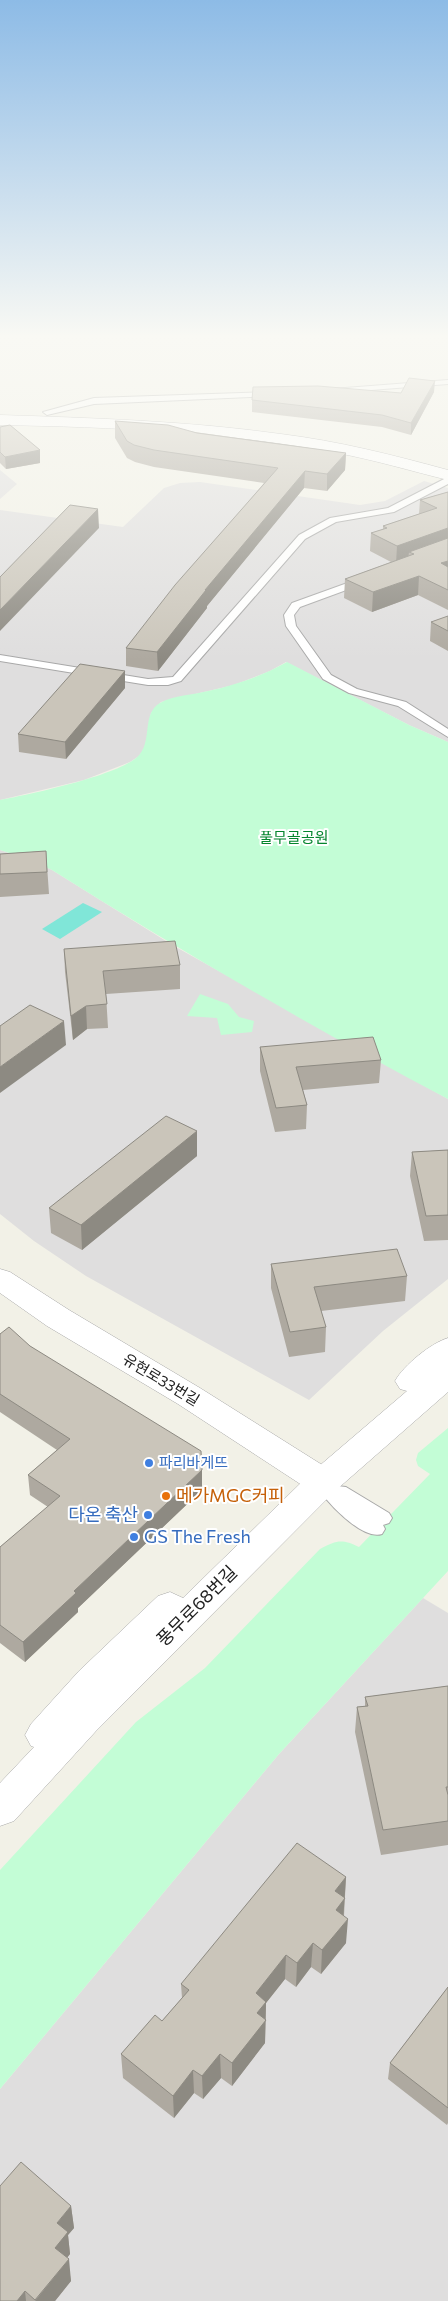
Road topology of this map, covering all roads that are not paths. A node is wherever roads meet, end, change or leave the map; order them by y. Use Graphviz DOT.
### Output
graph roads {
  1 [pos="324,445"];
  2 [pos="385,445"];
  3 [pos="448,462"];
  4 [pos="448,475"];
  5 [pos="448,480"];
  6 [pos="375,576"];
  7 [pos="0,658"];
  8 [pos="448,734"];
  9 [pos="0,1279"];
  10 [pos="448,1349"];
  11 [pos="448,1374"];
  12 [pos="315,1476"];
  13 [pos="379,1524"];
  14 [pos="0,1783"];
  15 [pos="0,1809"];
  1 -- 4 [label="street"];
  2 -- 3 [label="street"];
  5 -- 7 [label="lane"];
  6 -- 8 [label="lane"];
  9 -- 12 [label="street, 유현로33번길"];
  10 -- 12 [label="street, 풍무로68번길"];
  11 -- 12 [label="street, 풍무로68번길"];
  12 -- 13 [label="lane"];
  12 -- 14 [label="street, 풍무로68번길"];
  12 -- 15 [label="street, 풍무로68번길"];
}
